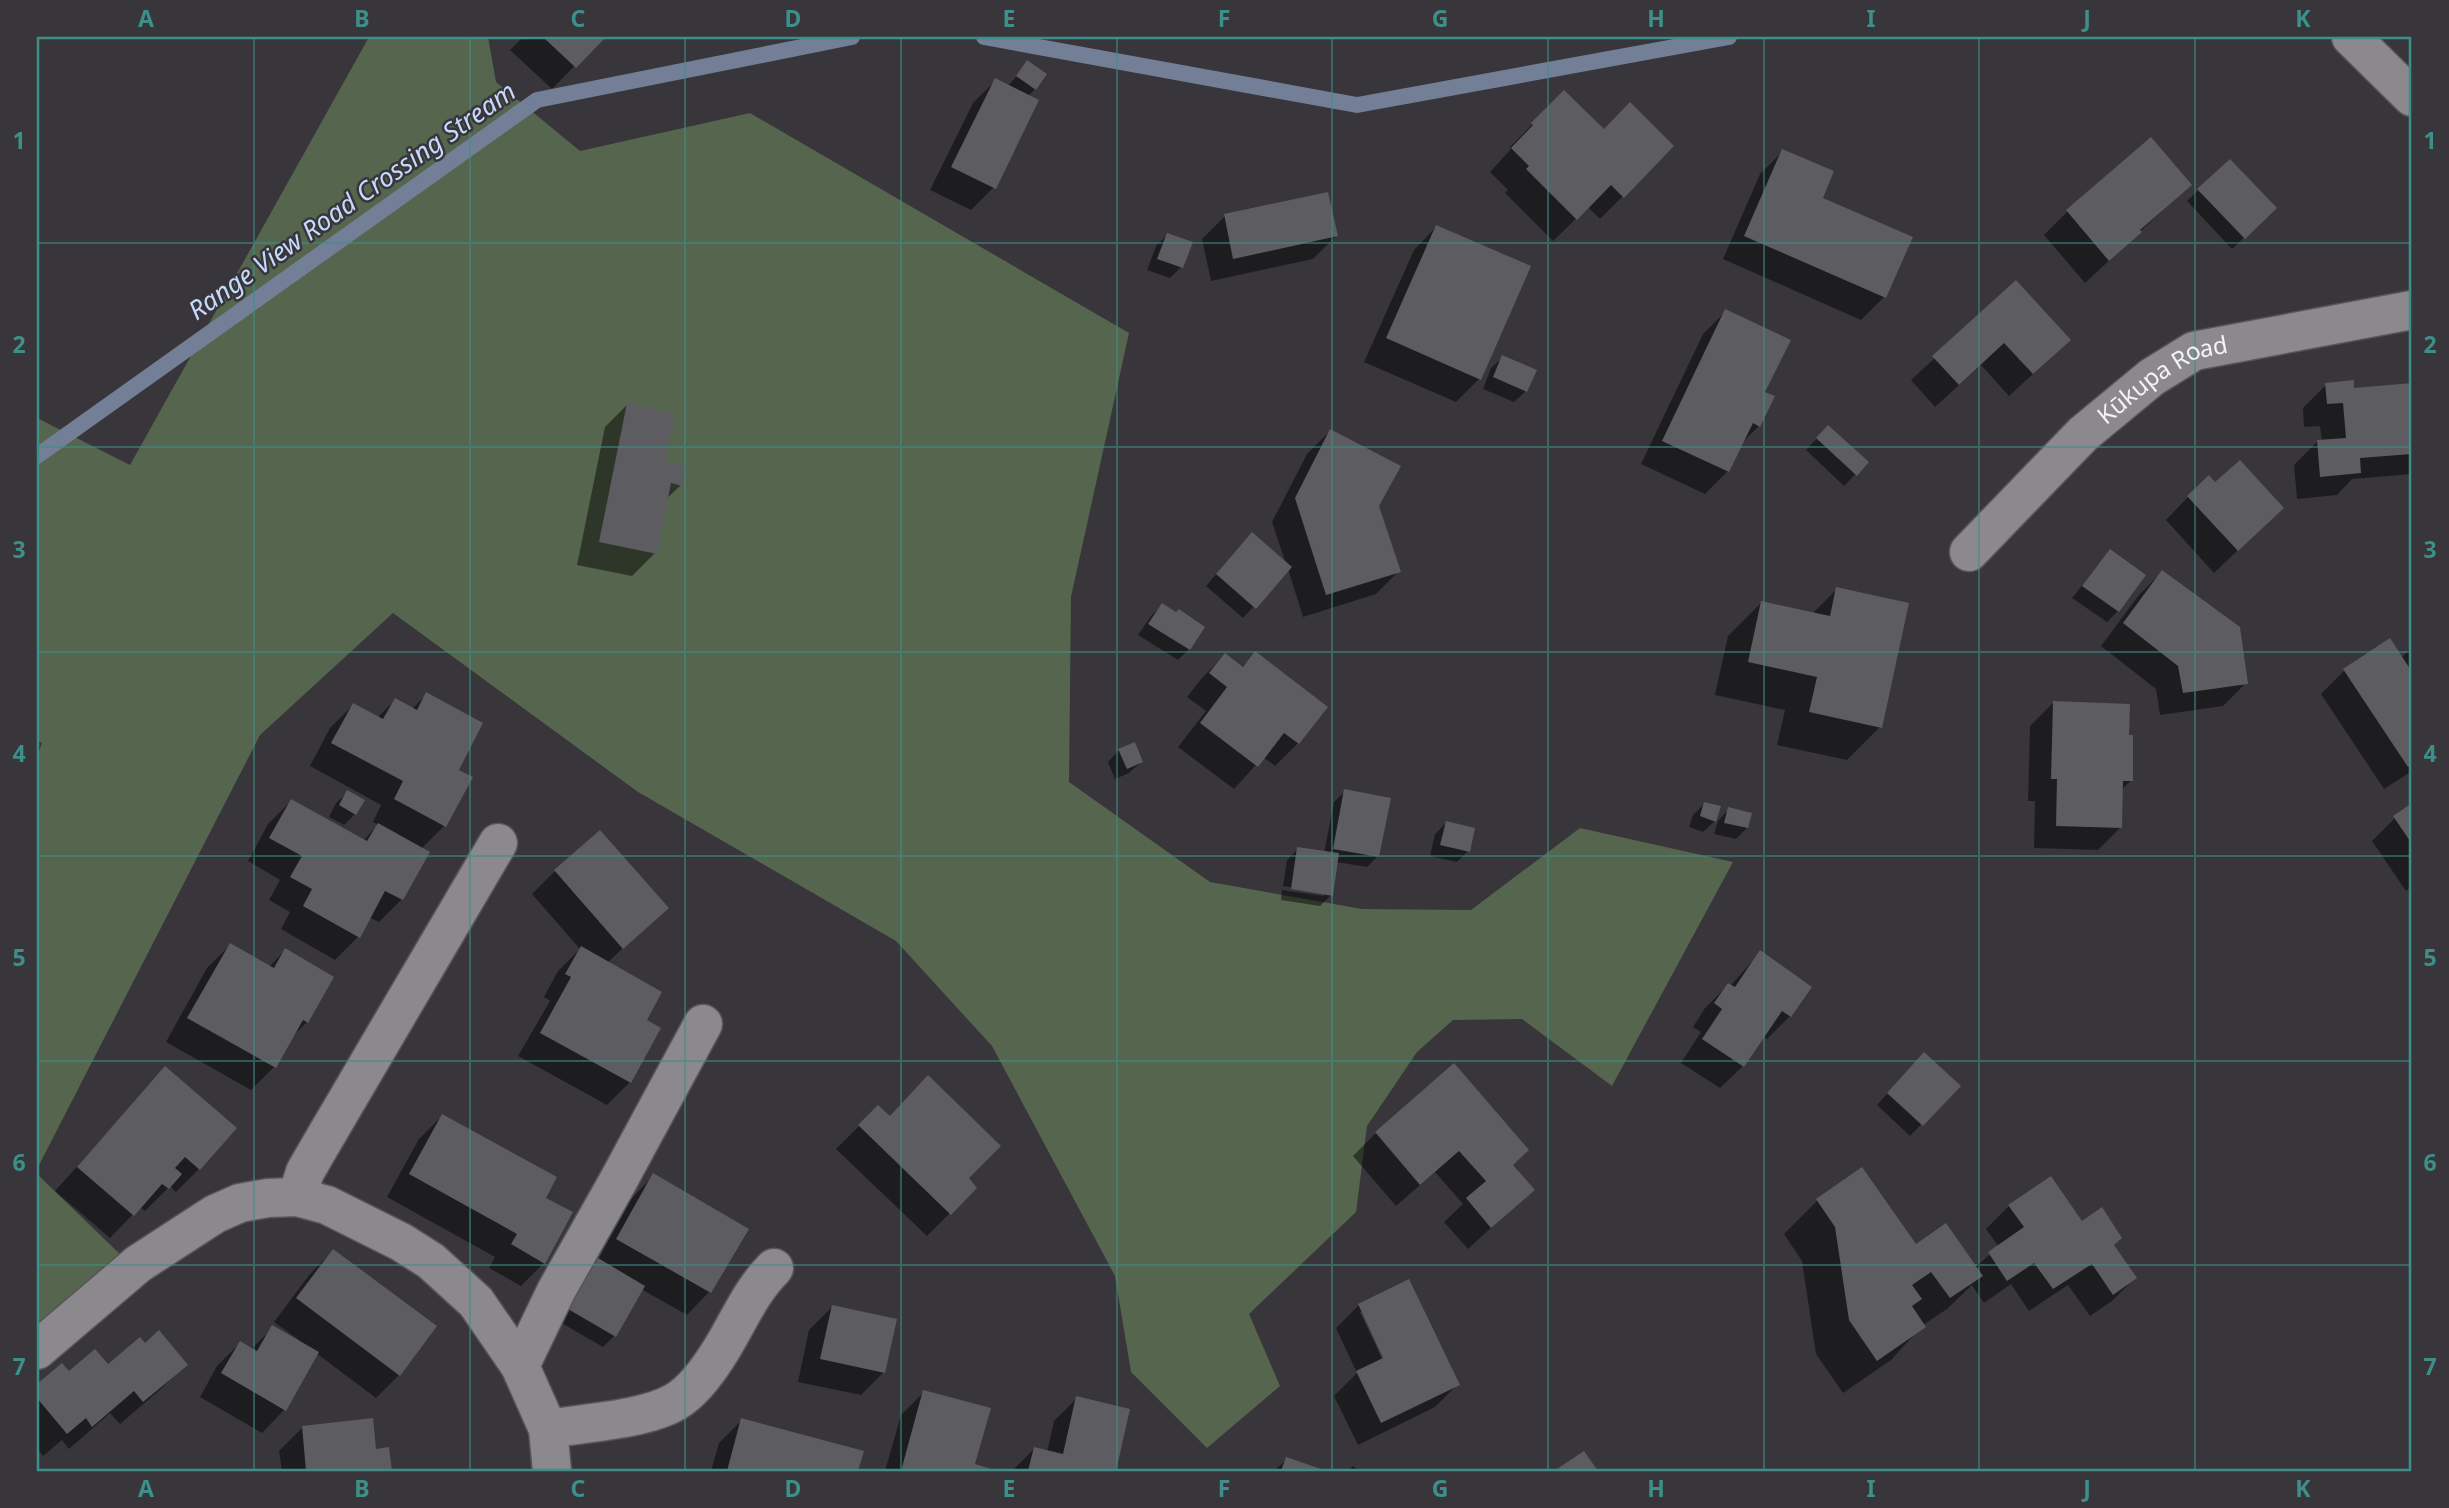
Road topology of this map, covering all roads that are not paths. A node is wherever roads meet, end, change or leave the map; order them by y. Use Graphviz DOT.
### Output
graph roads {
  1 [pos="2351,37"];
  2 [pos="2412,97"];
  3 [pos="2412,310"];
  4 [pos="1969,552"];
  5 [pos="498,843"];
  6 [pos="702,1024"];
  7 [pos="297,1197"];
  8 [pos="774,1268"];
  9 [pos="37,1350"];
  10 [pos="520,1366"];
  11 [pos="548,1429"];
  12 [pos="552,1471"];
  1 -- 2 [label="street"];
  3 -- 4 [label="street, Kūkupa Road"];
  5 -- 7 [label="street"];
  6 -- 10 [label="street"];
  7 -- 9 [label="street"];
  7 -- 10 [label="street"];
  8 -- 11 [label="street"];
  10 -- 11 [label="street"];
  11 -- 12 [label="street"];
}
